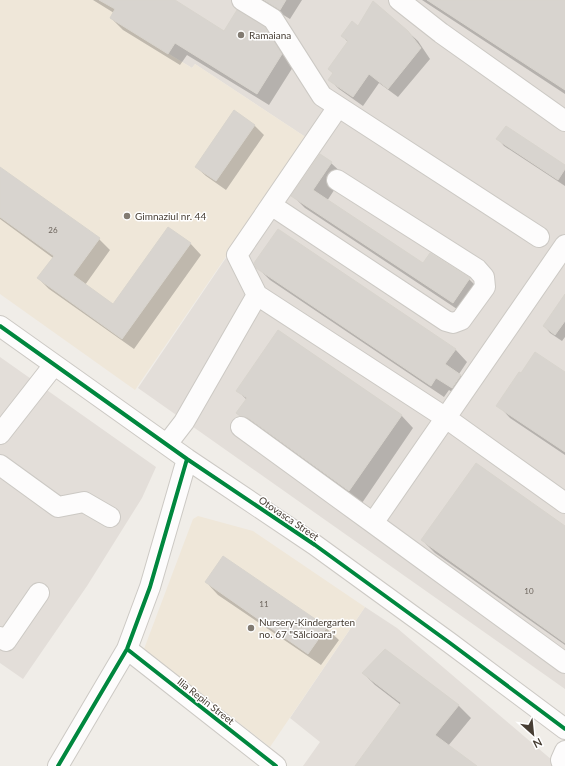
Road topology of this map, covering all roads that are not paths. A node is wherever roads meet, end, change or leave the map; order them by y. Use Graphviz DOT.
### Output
graph roads {
  1 [pos="242,0"];
  2 [pos="399,0"];
  3 [pos="338,106"];
  4 [pos="565,121"];
  5 [pos="336,180"];
  6 [pos="271,205"];
  7 [pos="539,237"];
  8 [pos="565,245"];
  9 [pos="257,295"];
  10 [pos="0,326"];
  11 [pos="54,365"];
  12 [pos="446,418"];
  13 [pos="241,427"];
  14 [pos="2,428"];
  15 [pos="167,444"];
  16 [pos="187,459"];
  17 [pos="0,465"];
  18 [pos="565,503"];
  19 [pos="110,517"];
  20 [pos="373,523"];
  21 [pos="39,593"];
  22 [pos="0,637"];
  23 [pos="126,649"];
  24 [pos="565,663"];
  25 [pos="565,729"];
  26 [pos="565,751"];
  27 [pos="58,766"];
  28 [pos="276,766"];
  29 [pos="563,766"];
  1 -- 3 [label="street"];
  2 -- 4 [label="street"];
  3 -- 6 [label="street"];
  3 -- 7 [label="street"];
  5 -- 6 [label="street"];
  6 -- 9 [label="street"];
  8 -- 12 [label="street"];
  9 -- 12 [label="street"];
  9 -- 15 [label="street"];
  10 -- 11 [label="street, Otovasca Street"];
  11 -- 14 [label="street"];
  11 -- 15 [label="street, Otovasca Street"];
  12 -- 18 [label="street"];
  12 -- 20 [label="street"];
  13 -- 20 [label="street"];
  15 -- 16 [label="street, Otovasca Street"];
  16 -- 23 [label="street"];
  16 -- 25 [label="street, Otovasca Street"];
  17 -- 19 [label="street"];
  20 -- 24 [label="street"];
  21 -- 22 [label="street"];
  23 -- 27 [label="street"];
  23 -- 28 [label="street, Ilia Repin Street"];
  26 -- 29 [label="street"];
}
